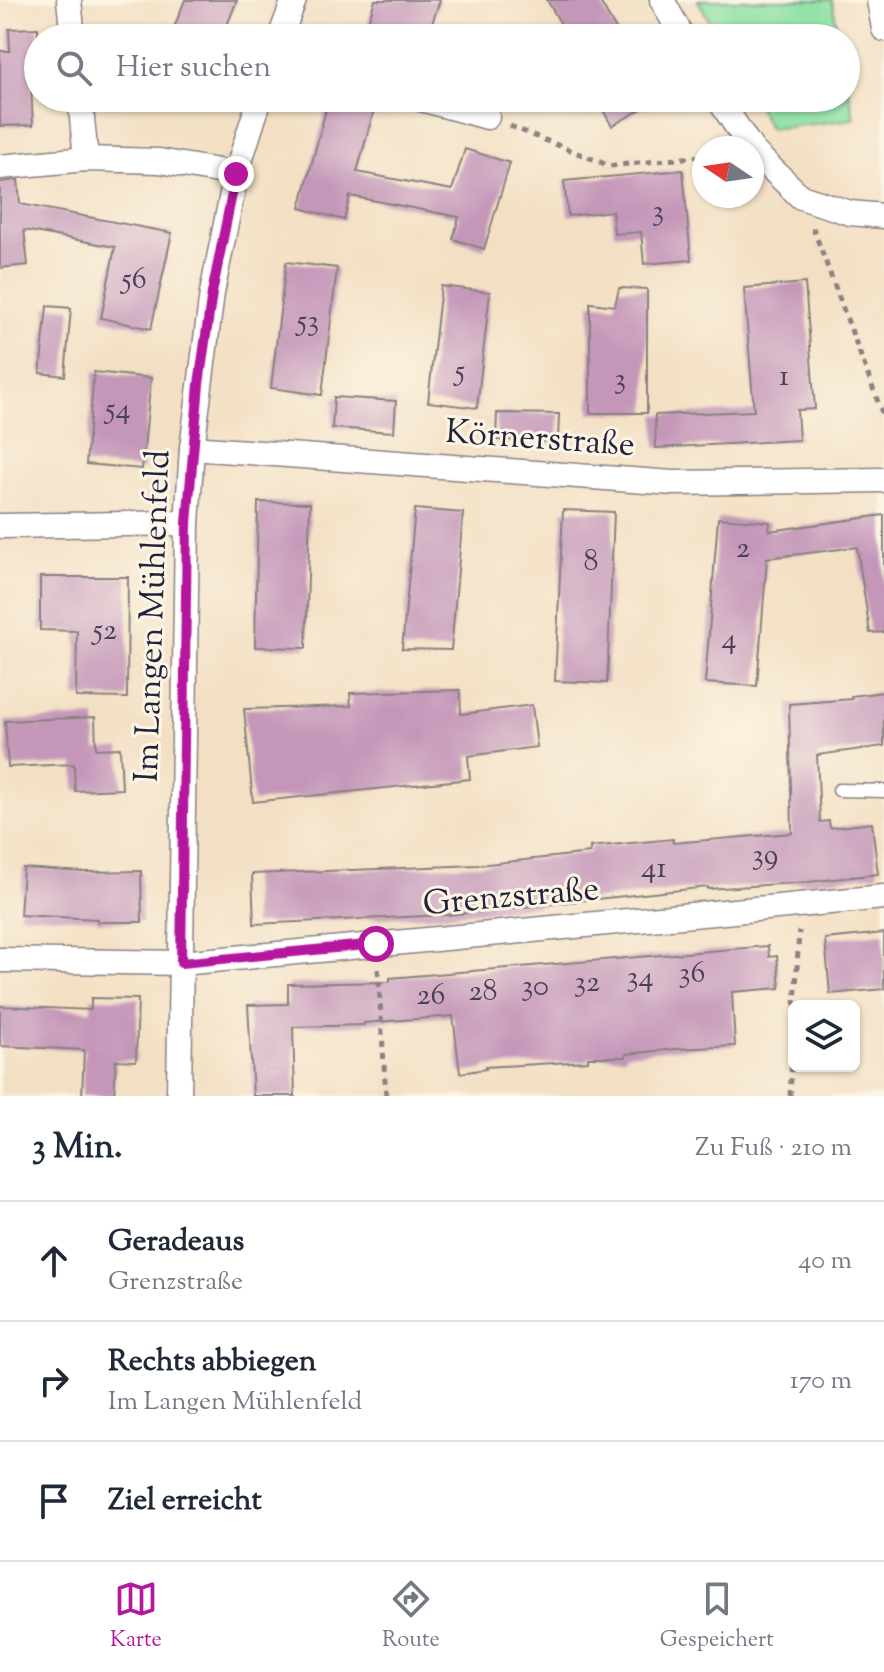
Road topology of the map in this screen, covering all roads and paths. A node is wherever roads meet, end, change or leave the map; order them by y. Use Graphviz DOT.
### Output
graph roads {
  1 [pos="69,0"];
  2 [pos="294,0"];
  3 [pos="662,0"];
  4 [pos="879,0"];
  5 [pos="72,24"];
  6 [pos="285,24"];
  7 [pos="675,24"];
  8 [pos="884,29"];
  9 [pos="81,112"];
  10 [pos="256,112"];
  11 [pos="469,112"];
  12 [pos="727,112"];
  13 [pos="487,117"];
  14 [pos="743,136"];
  15 [pos="692,157"];
  16 [pos="86,159"];
  17 [pos="764,161"];
  18 [pos="0,167"];
  19 [pos="236,174"];
  20 [pos="801,197"];
  21 [pos="884,216"];
  22 [pos="884,418"];
  23 [pos="192,448"];
  24 [pos="884,480"];
  25 [pos="187,523"];
  26 [pos="0,526"];
  27 [pos="839,790"];
  28 [pos="884,791"];
  29 [pos="884,897"];
  30 [pos="800,905"];
  31 [pos="376,944"];
  32 [pos="0,960"];
  33 [pos="181,963"];
  34 [pos="795,1000"];
  35 [pos="791,1072"];
  36 [pos="179,1096"];
  37 [pos="386,1096"];
  38 [pos="790,1096"];
  1 -- 5 [label="street"];
  2 -- 6 [label="street"];
  3 -- 7 [label="street"];
  4 -- 8 [label="street"];
  9 -- 16 [label="street"];
  10 -- 19 [label="street, Im Langen Mühlenfeld"];
  11 -- 13 [label="street"];
  12 -- 14 [label="street"];
  13 -- 15 [label="path"];
  16 -- 18 [label="street"];
  16 -- 19 [label="street"];
  17 -- 20 [label="street"];
  19 -- 23 [label="street, Im Langen Mühlenfeld"];
  20 -- 21 [label="street"];
  20 -- 22 [label="path"];
  23 -- 24 [label="street, Körnerstraße"];
  23 -- 25 [label="street, Im Langen Mühlenfeld"];
  25 -- 26 [label="street"];
  25 -- 33 [label="street, Im Langen Mühlenfeld"];
  27 -- 28 [label="lane"];
  29 -- 30 [label="street, Grenzstraße"];
  30 -- 31 [label="street, Grenzstraße"];
  30 -- 34 [label="path"];
  31 -- 33 [label="street, Grenzstraße"];
  31 -- 37 [label="path"];
  32 -- 33 [label="street, Grenzstraße"];
  33 -- 36 [label="street, Im Langen Mühlenfeld"];
  35 -- 38 [label="path"];
}
